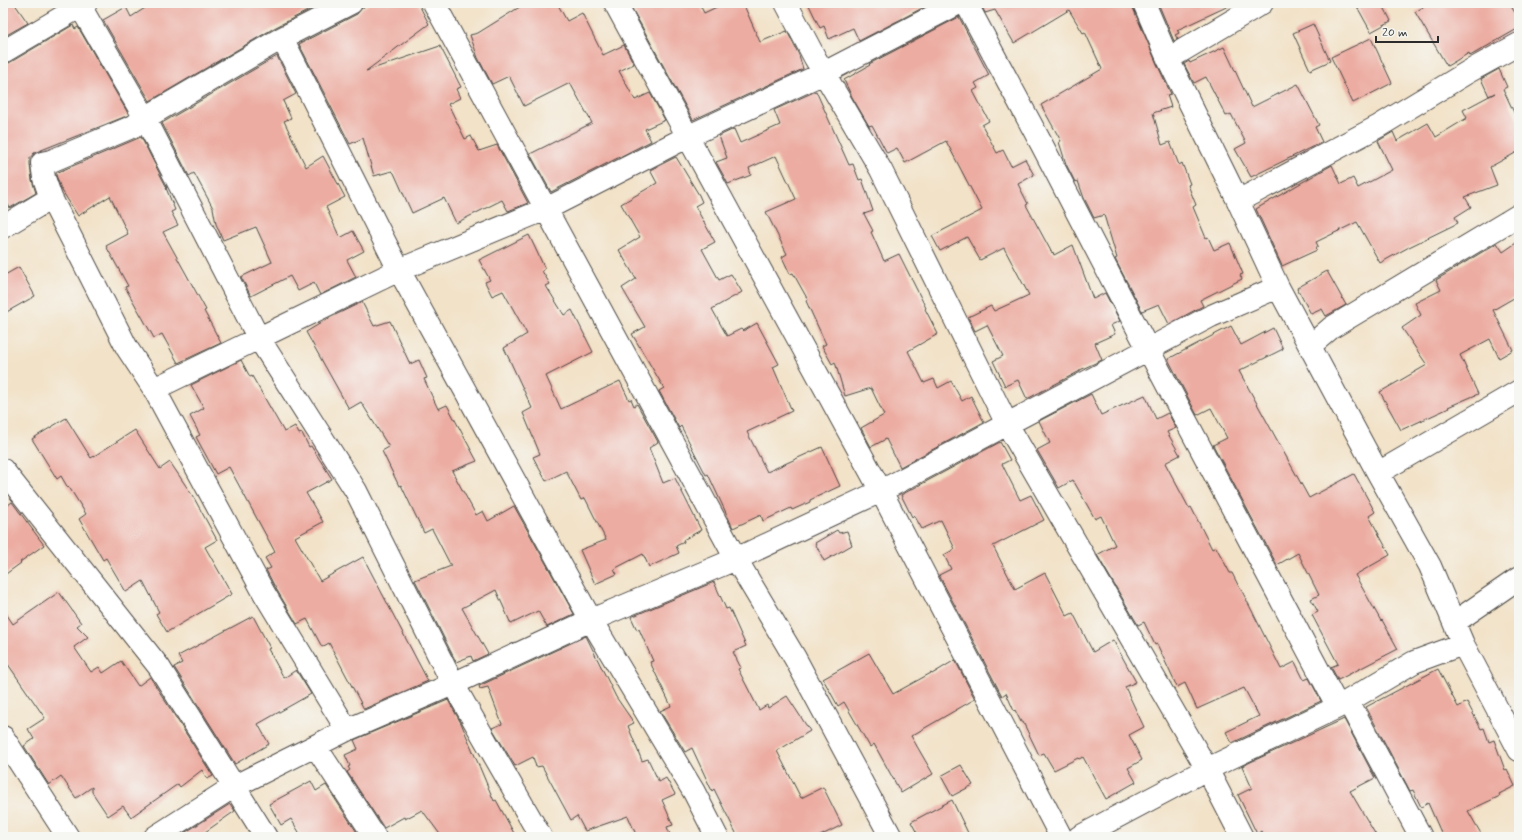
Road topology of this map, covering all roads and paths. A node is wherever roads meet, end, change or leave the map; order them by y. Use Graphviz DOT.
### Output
graph roads {
  1 [pos="351,3"];
  2 [pos="434,3"];
  3 [pos="616,3"];
  4 [pos="786,3"];
  5 [pos="959,3"];
  6 [pos="966,3"];
  7 [pos="1144,3"];
  8 [pos="1262,3"];
  9 [pos="83,5"];
  10 [pos="282,38"];
  11 [pos="1519,44"];
  12 [pos="3,52"];
  13 [pos="1168,59"];
  14 [pos="824,72"];
  15 [pos="145,118"];
  16 [pos="689,136"];
  17 [pos="51,198"];
  18 [pos="1238,201"];
  19 [pos="546,209"];
  20 [pos="1519,215"];
  21 [pos="3,227"];
  22 [pos="399,270"];
  23 [pos="1278,287"];
  24 [pos="258,337"];
  25 [pos="1310,346"];
  26 [pos="1148,349"];
  27 [pos="154,389"];
  28 [pos="1519,390"];
  29 [pos="1007,424"];
  30 [pos="3,470"];
  31 [pos="1378,473"];
  32 [pos="881,491"];
  33 [pos="736,559"];
  34 [pos="1519,578"];
  35 [pos="591,620"];
  36 [pos="1455,622"];
  37 [pos="1463,644"];
  38 [pos="453,684"];
  39 [pos="1343,704"];
  40 [pos="347,730"];
  41 [pos="3,737"];
  42 [pos="316,746"];
  43 [pos="1519,750"];
  44 [pos="1207,769"];
  45 [pos="233,787"];
  46 [pos="68,837"];
  47 [pos="155,837"];
  48 [pos="266,837"];
  49 [pos="375,837"];
  50 [pos="542,837"];
  51 [pos="718,837"];
  52 [pos="891,837"];
  53 [pos="1061,837"];
  54 [pos="1079,837"];
  55 [pos="1242,837"];
  56 [pos="1421,837"];
  1 -- 10 [label="street"];
  2 -- 19 [label="street"];
  3 -- 16 [label="street"];
  4 -- 14 [label="street"];
  5 -- 14 [label="street"];
  6 -- 26 [label="street"];
  7 -- 13 [label="street"];
  8 -- 13 [label="street"];
  9 -- 12 [label="street"];
  9 -- 15 [label="street"];
  10 -- 15 [label="street"];
  10 -- 22 [label="street"];
  11 -- 18 [label="street"];
  13 -- 18 [label="street"];
  14 -- 16 [label="street"];
  14 -- 29 [label="street"];
  15 -- 17 [label="street"];
  15 -- 24 [label="street"];
  16 -- 19 [label="street"];
  16 -- 32 [label="street"];
  17 -- 21 [label="street"];
  17 -- 27 [label="street"];
  18 -- 23 [label="street"];
  19 -- 22 [label="street"];
  19 -- 33 [label="street"];
  20 -- 25 [label="street"];
  22 -- 24 [label="street"];
  22 -- 35 [label="street"];
  23 -- 25 [label="street"];
  23 -- 26 [label="street"];
  24 -- 27 [label="street"];
  24 -- 38 [label="street"];
  25 -- 31 [label="street"];
  26 -- 29 [label="street"];
  26 -- 39 [label="street"];
  27 -- 40 [label="street"];
  28 -- 31 [label="street"];
  29 -- 32 [label="street"];
  29 -- 44 [label="street"];
  30 -- 45 [label="street"];
  31 -- 36 [label="street"];
  32 -- 33 [label="street"];
  32 -- 53 [label="street"];
  33 -- 35 [label="street"];
  33 -- 52 [label="street"];
  34 -- 36 [label="street"];
  35 -- 38 [label="street"];
  35 -- 51 [label="street"];
  36 -- 37 [label="street"];
  37 -- 39 [label="street"];
  37 -- 43 [label="street"];
  38 -- 40 [label="street"];
  38 -- 50 [label="street"];
  39 -- 44 [label="street"];
  39 -- 56 [label="street"];
  40 -- 42 [label="street"];
  41 -- 46 [label="street"];
  42 -- 45 [label="street"];
  42 -- 49 [label="street"];
  44 -- 54 [label="street"];
  44 -- 55 [label="street"];
  45 -- 47 [label="street"];
  45 -- 48 [label="street"];
}
